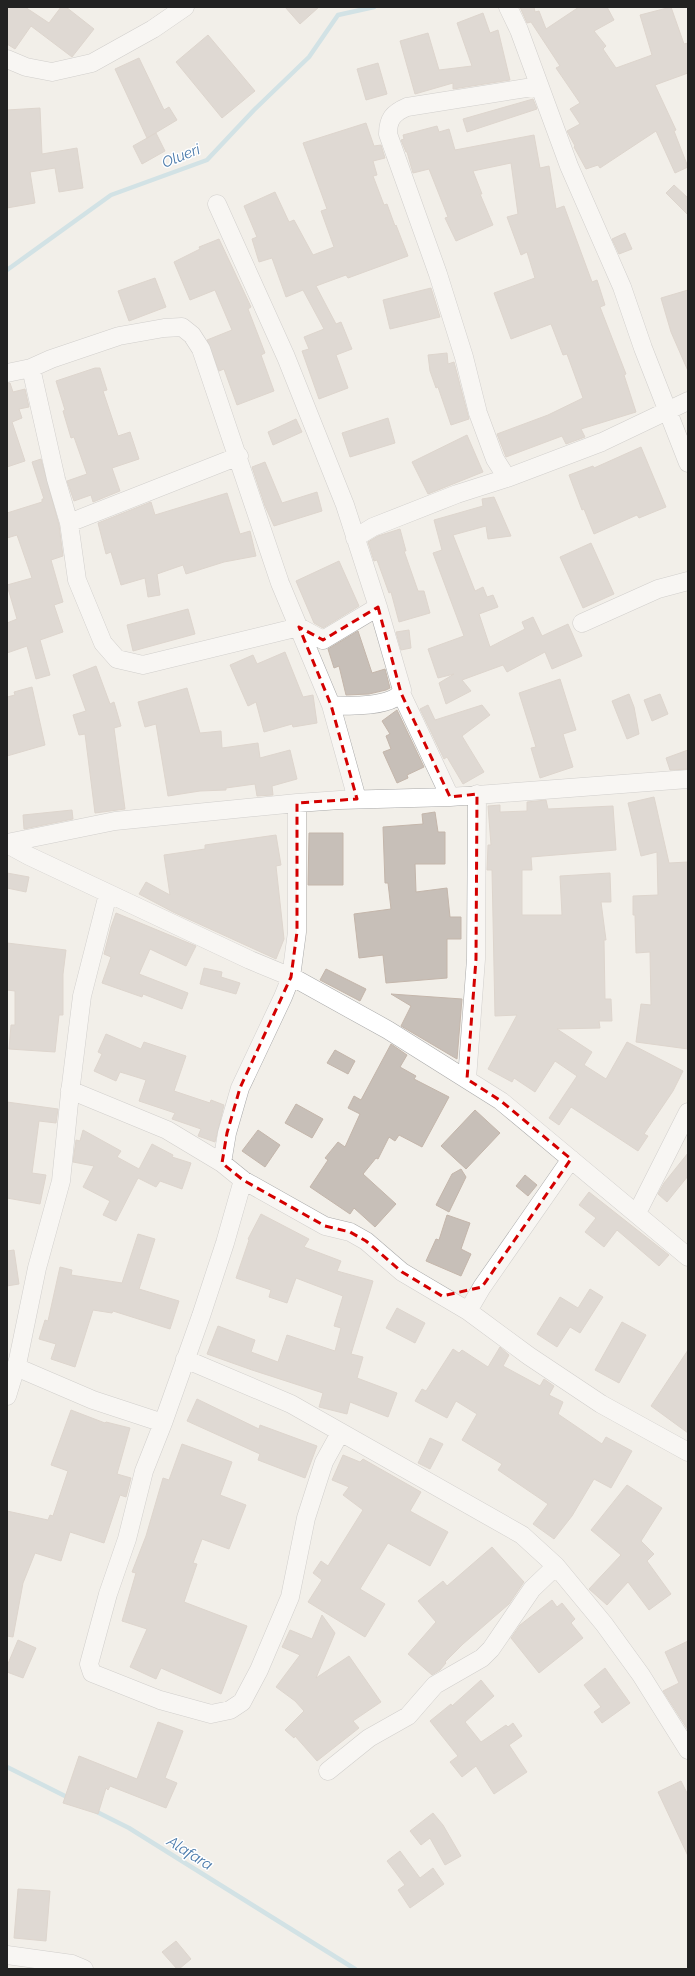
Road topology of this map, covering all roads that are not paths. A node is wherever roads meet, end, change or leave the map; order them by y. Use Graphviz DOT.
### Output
graph roads {
  1 [pos="184,7"];
  2 [pos="508,7"];
  3 [pos="7,59"];
  4 [pos="539,86"];
  5 [pos="217,204"];
  6 [pos="31,368"];
  7 [pos="7,374"];
  8 [pos="688,401"];
  9 [pos="668,411"];
  10 [pos="239,456"];
  11 [pos="688,463"];
  12 [pos="507,478"];
  13 [pos="69,523"];
  14 [pos="355,538"];
  15 [pos="688,581"];
  16 [pos="378,607"];
  17 [pos="582,623"];
  18 [pos="299,627"];
  19 [pos="401,694"];
  20 [pos="331,705"];
  21 [pos="688,779"];
  22 [pos="477,794"];
  23 [pos="450,797"];
  24 [pos="357,799"];
  25 [pos="297,804"];
  26 [pos="7,843"];
  27 [pos="108,894"];
  28 [pos="291,977"];
  29 [pos="467,1079"];
  30 [pos="70,1090"];
  31 [pos="688,1112"];
  32 [pos="571,1159"];
  33 [pos="222,1164"];
  34 [pos="243,1180"];
  35 [pos="637,1213"];
  36 [pos="688,1257"];
  37 [pos="482,1287"];
  38 [pos="442,1296"];
  39 [pos="468,1311"];
  40 [pos="185,1359"];
  41 [pos="16,1367"];
  42 [pos="7,1396"];
  43 [pos="163,1423"];
  44 [pos="340,1433"];
  45 [pos="688,1452"];
  46 [pos="556,1566"];
  47 [pos="688,1750"];
  48 [pos="328,1771"];
  49 [pos="7,1955"];
  50 [pos="84,1969"];
  1 -- 3 [label="street"];
  2 -- 4 [label="street"];
  4 -- 9 [label="street"];
  4 -- 12 [label="street"];
  5 -- 14 [label="street"];
  6 -- 7 [label="street"];
  6 -- 10 [label="street"];
  6 -- 13 [label="street"];
  8 -- 9 [label="street"];
  9 -- 11 [label="street"];
  9 -- 12 [label="street"];
  10 -- 13 [label="street"];
  10 -- 18 [label="street"];
  12 -- 14 [label="street"];
  13 -- 18 [label="street"];
  14 -- 16 [label="street"];
  15 -- 17 [label="street"];
  16 -- 18 [label="street"];
  16 -- 19 [label="street"];
  18 -- 20 [label="street"];
  19 -- 20 [label="street"];
  19 -- 23 [label="street"];
  20 -- 24 [label="street"];
  21 -- 22 [label="street"];
  22 -- 23 [label="street"];
  22 -- 29 [label="street"];
  23 -- 24 [label="street"];
  24 -- 25 [label="street"];
  25 -- 26 [label="street"];
  25 -- 28 [label="street"];
  26 -- 27 [label="street"];
  27 -- 28 [label="street"];
  27 -- 30 [label="street"];
  28 -- 29 [label="street"];
  28 -- 33 [label="street"];
  29 -- 32 [label="street"];
  30 -- 33 [label="street"];
  30 -- 41 [label="street"];
  31 -- 35 [label="street"];
  32 -- 35 [label="street"];
  32 -- 37 [label="street"];
  33 -- 34 [label="street"];
  34 -- 38 [label="street"];
  34 -- 40 [label="street"];
  35 -- 36 [label="street"];
  37 -- 38 [label="street"];
  37 -- 39 [label="street"];
  38 -- 39 [label="street"];
  39 -- 45 [label="street"];
  40 -- 43 [label="street"];
  40 -- 44 [label="street"];
  41 -- 42 [label="street"];
  41 -- 43 [label="street"];
  43 -- 44 [label="street"];
  44 -- 46 [label="street"];
  46 -- 47 [label="street"];
  46 -- 48 [label="street"];
  49 -- 50 [label="street"];
}
